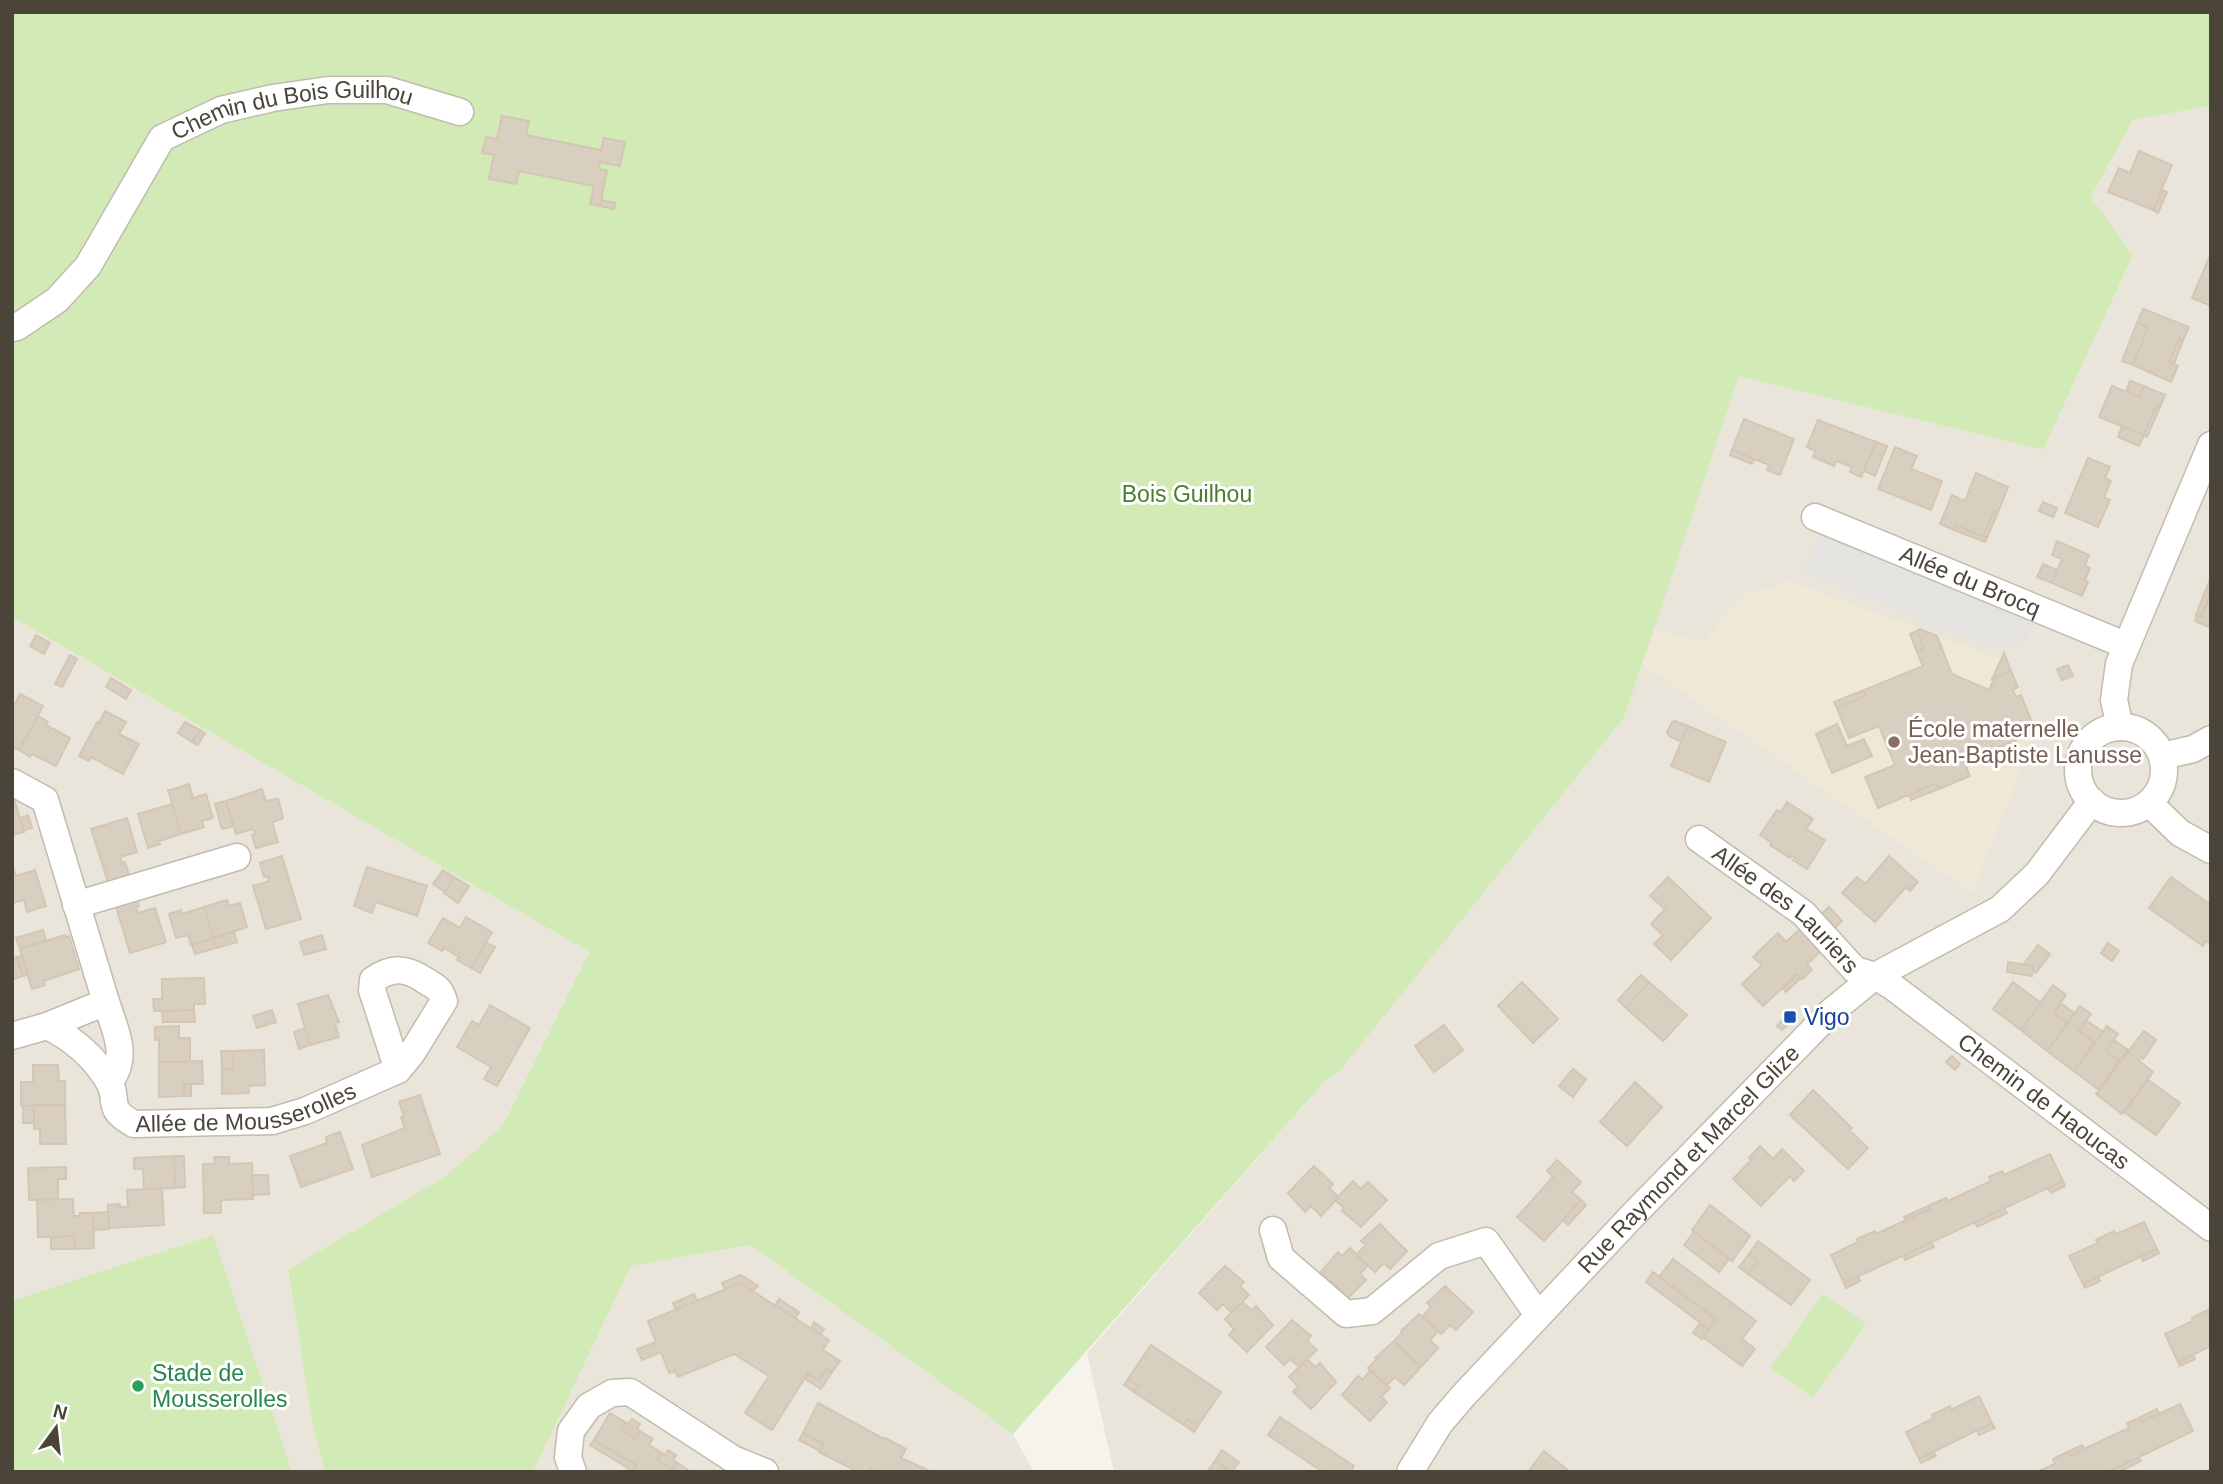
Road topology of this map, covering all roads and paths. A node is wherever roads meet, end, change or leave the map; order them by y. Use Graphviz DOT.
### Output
graph roads {
  1 [pos="460,112"];
  2 [pos="12,328"];
  3 [pos="2211,445"];
  4 [pos="1815,517"];
  5 [pos="2125,645"];
  6 [pos="2120,727"];
  7 [pos="2211,739"];
  8 [pos="2162,756"];
  9 [pos="12,782"];
  10 [pos="2092,801"];
  11 [pos="2149,803"];
  12 [pos="1699,839"];
  13 [pos="2211,850"];
  14 [pos="237,857"];
  15 [pos="76,905"];
  16 [pos="1875,976"];
  17 [pos="106,1002"];
  18 [pos="47,1026"];
  19 [pos="12,1036"];
  20 [pos="398,1070"];
  21 [pos="109,1082"];
  22 [pos="2211,1228"];
  23 [pos="1273,1230"];
  24 [pos="1540,1313"];
  25 [pos="573,1472"];
  26 [pos="765,1472"];
  27 [pos="1410,1472"];
  1 -- 2 [label="street, Chemin du Bois Guilhou"];
  3 -- 5 [label="street"];
  4 -- 5 [label="street, Allée du Brocq"];
  5 -- 6 [label="street"];
  6 -- 8 [label="street"];
  6 -- 10 [label="street"];
  7 -- 8 [label="street"];
  8 -- 11 [label="street"];
  9 -- 15 [label="street"];
  10 -- 11 [label="street"];
  10 -- 16 [label="street, Rue Raymond et Marcel Glize"];
  11 -- 13 [label="street"];
  12 -- 16 [label="street, Allée des Lauriers"];
  14 -- 15 [label="street"];
  15 -- 17 [label="street"];
  16 -- 22 [label="street, Chemin de Haoucas"];
  16 -- 24 [label="street, Rue Raymond et Marcel Glize"];
  17 -- 18 [label="street"];
  17 -- 21 [label="street"];
  18 -- 19 [label="street"];
  18 -- 21 [label="street, Allée de Mousserolles"];
  20 -- 21 [label="street, Allée de Mousserolles"];
  23 -- 24 [label="street"];
  24 -- 27 [label="street, Rue Raymond et Marcel Glize"];
  25 -- 26 [label="street"];
}
